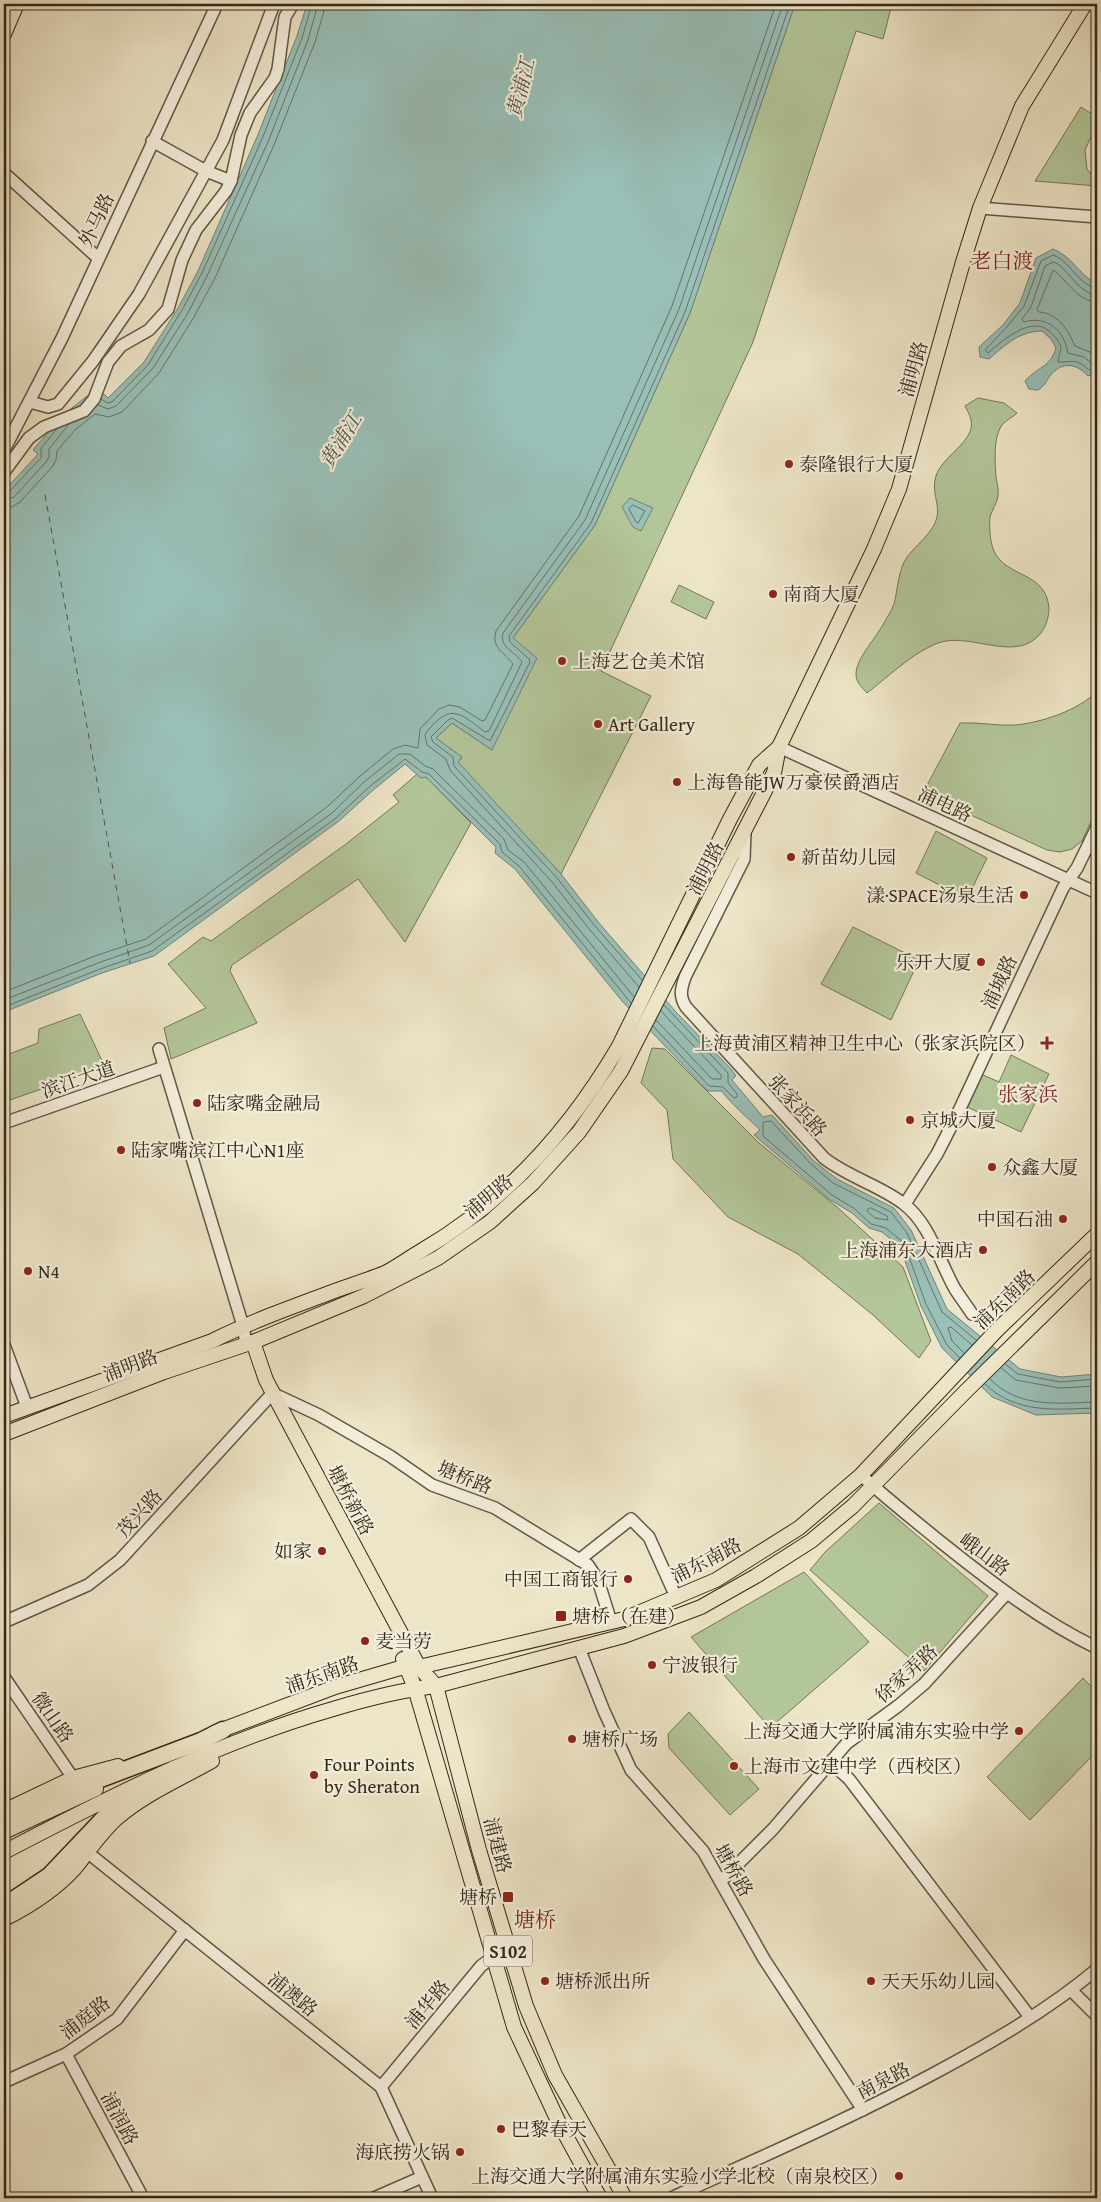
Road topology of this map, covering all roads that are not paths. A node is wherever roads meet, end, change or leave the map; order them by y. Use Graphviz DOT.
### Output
graph roads {
  1 [pos="17,4"];
  2 [pos="217,4"];
  3 [pos="274,4"];
  4 [pos="293,4"];
  5 [pos="1085,4"];
  6 [pos="4,34"];
  7 [pos="152,141"];
  8 [pos="206,171"];
  9 [pos="4,173"];
  10 [pos="231,181"];
  11 [pos="980,208"];
  12 [pos="1097,217"];
  13 [pos="98,258"];
  14 [pos="30,402"];
  15 [pos="4,450"];
  16 [pos="4,472"];
  17 [pos="779,747"];
  18 [pos="1097,827"];
  19 [pos="745,831"];
  20 [pos="1068,880"];
  21 [pos="1097,894"];
  22 [pos="159,1049"];
  23 [pos="624,1051"];
  24 [pos="164,1067"];
  25 [pos="4,1123"];
  26 [pos="904,1204"];
  27 [pos="1097,1234"];
  28 [pos="1097,1262"];
  29 [pos="972,1314"];
  30 [pos="244,1326"];
  31 [pos="249,1343"];
  32 [pos="4,1345"];
  33 [pos="271,1395"];
  34 [pos="27,1407"];
  35 [pos="4,1416"];
  36 [pos="4,1434"];
  37 [pos="860,1475"];
  38 [pos="873,1486"];
  39 [pos="579,1560"];
  40 [pos="1007,1593"];
  41 [pos="676,1597"];
  42 [pos="4,1622"];
  43 [pos="611,1622"];
  44 [pos="579,1648"];
  45 [pos="1097,1648"];
  46 [pos="413,1666"];
  47 [pos="4,1677"];
  48 [pos="436,1686"];
  49 [pos="415,1688"];
  50 [pos="223,1730"];
  51 [pos="257,1734"];
  52 [pos="830,1762"];
  53 [pos="174,1769"];
  54 [pos="73,1778"];
  55 [pos="4,1811"];
  56 [pos="4,1822"];
  57 [pos="4,1832"];
  58 [pos="4,1852"];
  59 [pos="87,1852"];
  60 [pos="721,1881"];
  61 [pos="4,1906"];
  62 [pos="4,1919"];
  63 [pos="185,1930"];
  64 [pos="508,1953"];
  65 [pos="493,1957"];
  66 [pos="1097,1969"];
  67 [pos="1072,1991"];
  68 [pos="1097,2016"];
  69 [pos="1030,2017"];
  70 [pos="66,2054"];
  71 [pos="4,2082"];
  72 [pos="381,2087"];
  73 [pos="863,2110"];
  74 [pos="422,2177"];
  75 [pos="142,2198"];
  76 [pos="374,2198"];
  77 [pos="432,2198"];
  78 [pos="600,2198"];
  79 [pos="625,2198"];
  80 [pos="671,2198"];
  1 -- 6 [label="main road"];
  2 -- 7 [label="street, 外马路"];
  3 -- 8 [label="street"];
  4 -- 10 [label="street"];
  5 -- 11 [label="main road, 浦明路"];
  7 -- 8 [label="street"];
  7 -- 13 [label="street, 外马路"];
  8 -- 10 [label="street"];
  8 -- 14 [label="street"];
  9 -- 13 [label="street"];
  10 -- 16 [label="street"];
  11 -- 12 [label="street"];
  11 -- 17 [label="main road, 浦明路"];
  13 -- 14 [label="street, 外马路"];
  14 -- 15 [label="street, 外马路"];
  17 -- 19 [label="main road, 浦明路"];
  17 -- 20 [label="street, 浦电路"];
  17 -- 23 [label="main road, 浦明路"];
  18 -- 20 [label="street, 浦城路"];
  19 -- 23 [label="main road, 浦明路"];
  19 -- 26 [label="street, 张家浜路"];
  20 -- 21 [label="street, 浦电路"];
  20 -- 26 [label="street, 浦城路"];
  22 -- 24 [label="street, 塘桥新路"];
  23 -- 30 [label="main road, 浦明路"];
  23 -- 31 [label="main road, 浦明路"];
  24 -- 25 [label="street, 滨江大道"];
  24 -- 30 [label="street, 塘桥新路"];
  26 -- 29 [label="street, 张家浜路"];
  27 -- 37 [label="main road, 浦东南路"];
  28 -- 38 [label="main road, 浦东南路"];
  30 -- 31 [label="street, 塘桥新路"];
  30 -- 34 [label="main road, 浦明路"];
  31 -- 33 [label="main road, 塘桥新路"];
  31 -- 36 [label="main road, 浦明路"];
  32 -- 34 [label="street"];
  33 -- 39 [label="street, 塘桥路"];
  33 -- 42 [label="street, 茂兴路"];
  33 -- 46 [label="main road, 塘桥新路"];
  34 -- 35 [label="main road, 浦明路"];
  37 -- 38 [label="street, 峨山路"];
  37 -- 41 [label="main road, 浦东南路"];
  38 -- 40 [label="street, 峨山路"];
  38 -- 44 [label="main road, 浦东南路"];
  39 -- 41 [label="street"];
  39 -- 43 [label="street, 塘桥路"];
  40 -- 45 [label="street, 峨山路"];
  40 -- 52 [label="street, 徐家弄路"];
  41 -- 43 [label="main road, 浦东南路"];
  43 -- 46 [label="main road, 浦东南路"];
  44 -- 48 [label="main road, 浦东南路"];
  44 -- 60 [label="street, 塘桥路"];
  46 -- 48 [label="main road, 塘桥新路"];
  46 -- 49 [label="main road, 塘桥新路"];
  46 -- 50 [label="main road, 浦东南路"];
  47 -- 54 [label="street, 微山路"];
  48 -- 49 [label="main road, 浦东南路"];
  48 -- 64 [label="main road, 浦建路 / S102"];
  49 -- 51 [label="main road, 浦东南路"];
  49 -- 65 [label="main road, 浦建路 / S102"];
  50 -- 54 [label="main road, 浦东南路"];
  50 -- 56 [label="highway"];
  50 -- 57 [label="main road, 浦东南路"];
  51 -- 53 [label="main road, 浦东南路"];
  51 -- 59 [label="main road, 浦东南路"];
  52 -- 60 [label="street, 徐家弄路"];
  52 -- 69 [label="street"];
  53 -- 58 [label="main road, 浦东南路"];
  53 -- 61 [label="highway"];
  54 -- 55 [label="main road, 浦东南路"];
  59 -- 62 [label="main road, 浦东南路"];
  59 -- 63 [label="street, 浦澳路"];
  60 -- 73 [label="street, 塘桥路"];
  63 -- 70 [label="street, 浦庭路"];
  63 -- 72 [label="street, 浦澳路"];
  64 -- 65 [label="street, 浦华路"];
  64 -- 79 [label="main road, 浦建路 / S102"];
  65 -- 72 [label="street, 浦华路"];
  65 -- 78 [label="main road, 浦建路 / S102"];
  66 -- 67 [label="street, 南泉路"];
  67 -- 68 [label="street"];
  67 -- 69 [label="street, 南泉路"];
  69 -- 73 [label="street, 南泉路"];
  70 -- 71 [label="street, 浦庭路"];
  70 -- 75 [label="street, 浦润路"];
  72 -- 74 [label="street, 浦澳路"];
  73 -- 80 [label="street, 南泉路"];
  74 -- 76 [label="street"];
  74 -- 77 [label="street, 浦澳路"];
}
